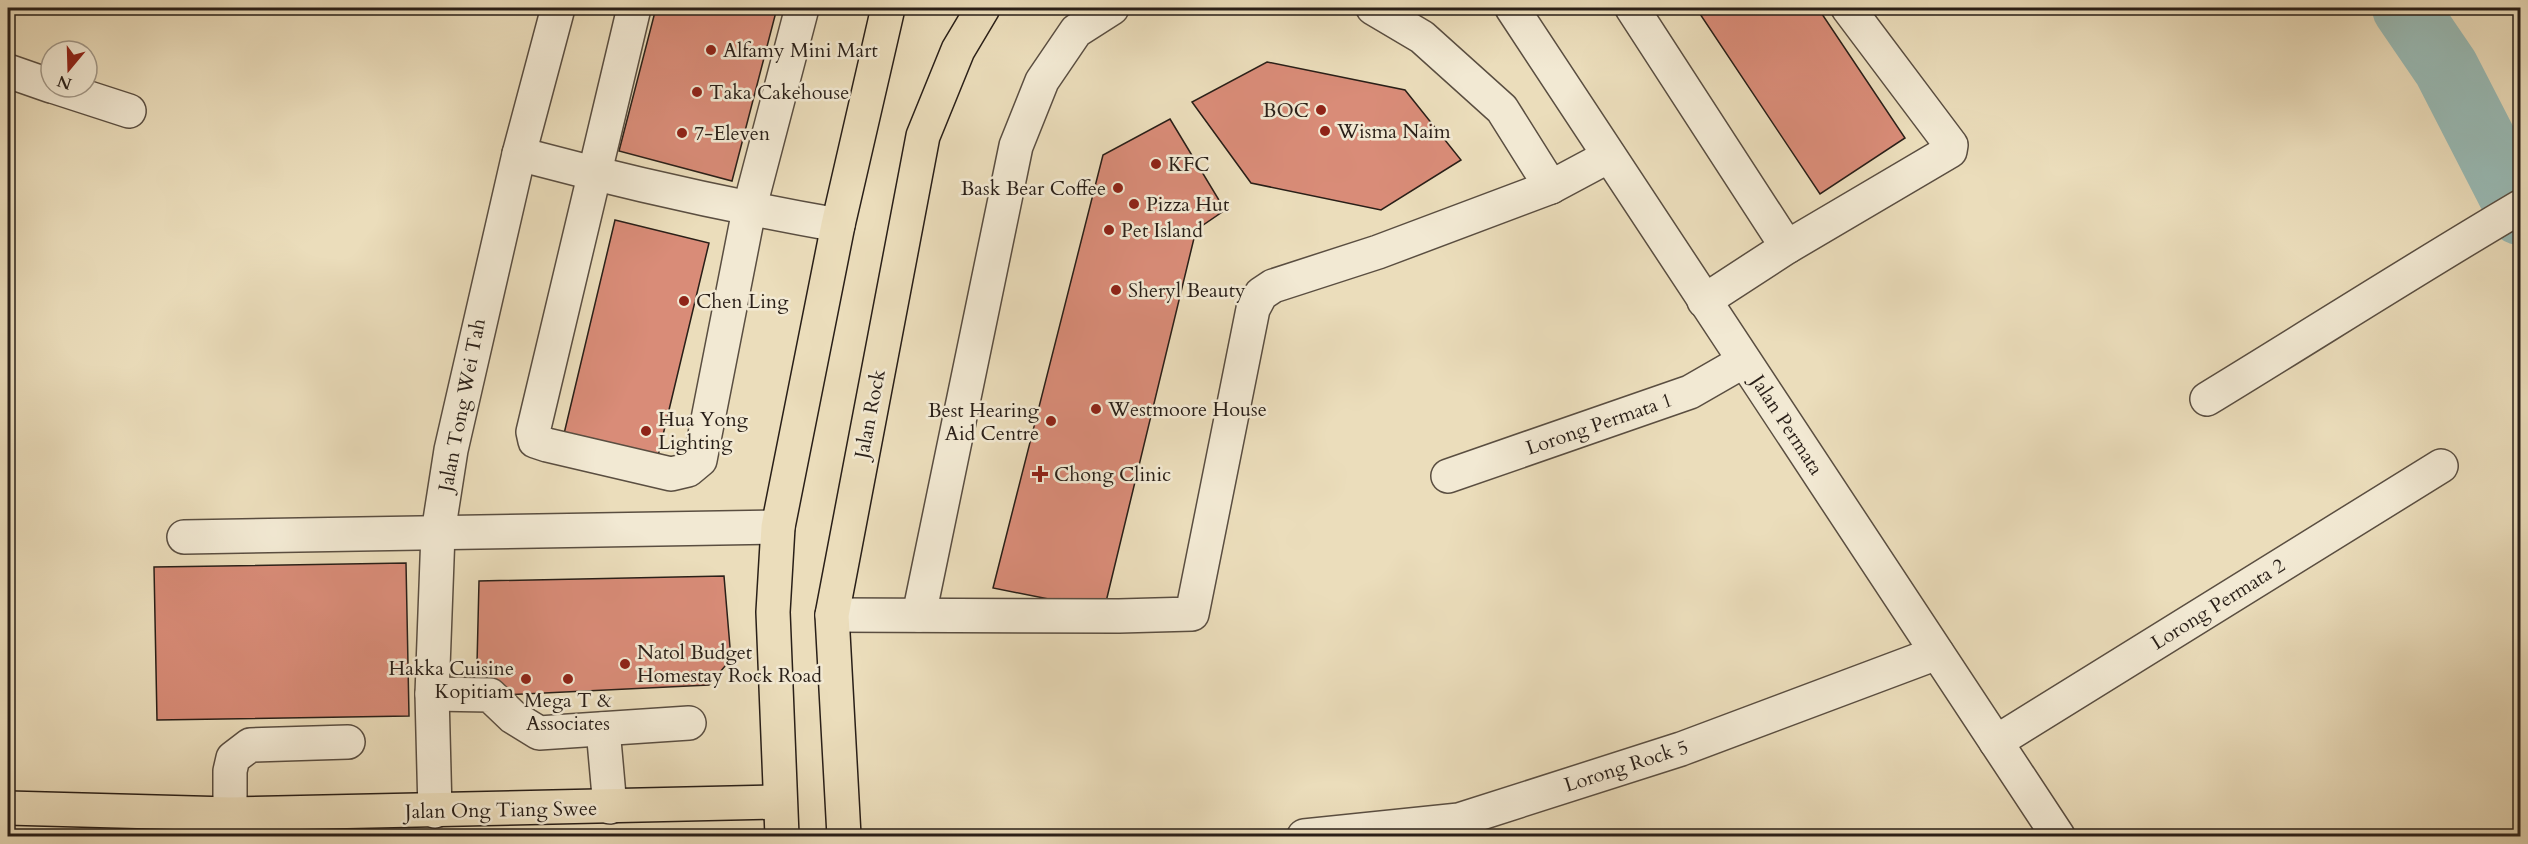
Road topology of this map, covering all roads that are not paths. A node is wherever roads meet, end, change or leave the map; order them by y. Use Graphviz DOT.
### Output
graph roads {
  1 [pos="558,8"];
  2 [pos="634,8"];
  3 [pos="802,8"];
  4 [pos="888,8"];
  5 [pos="983,8"];
  6 [pos="1112,8"];
  7 [pos="1373,8"];
  8 [pos="1632,8"];
  9 [pos="1848,8"];
  10 [pos="1511,10"];
  11 [pos="8,71"];
  12 [pos="39,82"];
  13 [pos="92,99"];
  14 [pos="129,111"];
  15 [pos="519,154"];
  16 [pos="1609,156"];
  17 [pos="593,174"];
  18 [pos="1551,187"];
  19 [pos="2520,207"];
  20 [pos="749,210"];
  21 [pos="838,225"];
  22 [pos="1787,247"];
  23 [pos="1704,301"];
  24 [pos="1744,361"];
  25 [pos="2207,399"];
  26 [pos="2441,466"];
  27 [pos="1448,476"];
  28 [pos="778,527"];
  29 [pos="438,533"];
  30 [pos="184,537"];
  31 [pos="832,615"];
  32 [pos="919,615"];
  33 [pos="1937,653"];
  34 [pos="432,694"];
  35 [pos="689,723"];
  36 [pos="603,729"];
  37 [pos="348,742"];
  38 [pos="1996,742"];
  39 [pos="779,802"];
  40 [pos="610,807"];
  41 [pos="8,808"];
  42 [pos="435,811"];
  43 [pos="230,814"];
  44 [pos="782,837"];
  45 [pos="844,837"];
  46 [pos="1304,837"];
  47 [pos="2058,837"];
  1 -- 15 [label="street, Jalan Tong Wei Tah"];
  2 -- 17 [label="street"];
  3 -- 20 [label="street"];
  4 -- 21 [label="main road"];
  5 -- 31 [label="main road, Jalan Rock"];
  6 -- 32 [label="street"];
  7 -- 18 [label="street"];
  8 -- 22 [label="street"];
  9 -- 22 [label="street"];
  10 -- 16 [label="street, Jalan Permata"];
  11 -- 12 [label="street"];
  13 -- 14 [label="street"];
  15 -- 17 [label="street"];
  15 -- 29 [label="street, Jalan Tong Wei Tah"];
  16 -- 18 [label="street"];
  16 -- 23 [label="street, Jalan Permata"];
  17 -- 20 [label="street"];
  17 -- 20 [label="street"];
  18 -- 32 [label="street"];
  19 -- 25 [label="street"];
  20 -- 21 [label="street"];
  21 -- 28 [label="main road"];
  22 -- 23 [label="street"];
  23 -- 24 [label="street, Jalan Permata"];
  24 -- 27 [label="street, Lorong Permata 1"];
  24 -- 33 [label="street, Jalan Permata"];
  26 -- 38 [label="street, Lorong Permata 2"];
  28 -- 29 [label="street"];
  28 -- 39 [label="main road"];
  29 -- 30 [label="street"];
  29 -- 34 [label="street, Jalan Tong Wei Tah"];
  31 -- 32 [label="street"];
  31 -- 45 [label="main road, Jalan Rock"];
  33 -- 38 [label="street, Jalan Permata"];
  33 -- 46 [label="street, Lorong Rock 5"];
  34 -- 36 [label="street"];
  34 -- 42 [label="street, Jalan Tong Wei Tah"];
  35 -- 36 [label="street"];
  36 -- 40 [label="street"];
  37 -- 43 [label="street"];
  38 -- 47 [label="street, Jalan Permata"];
  39 -- 40 [label="main road, Jalan Ong Tiang Swee"];
  39 -- 44 [label="main road"];
  40 -- 42 [label="main road, Jalan Ong Tiang Swee"];
  41 -- 43 [label="main road, Jalan Ong Tiang Swee"];
  42 -- 43 [label="main road, Jalan Ong Tiang Swee"];
}
